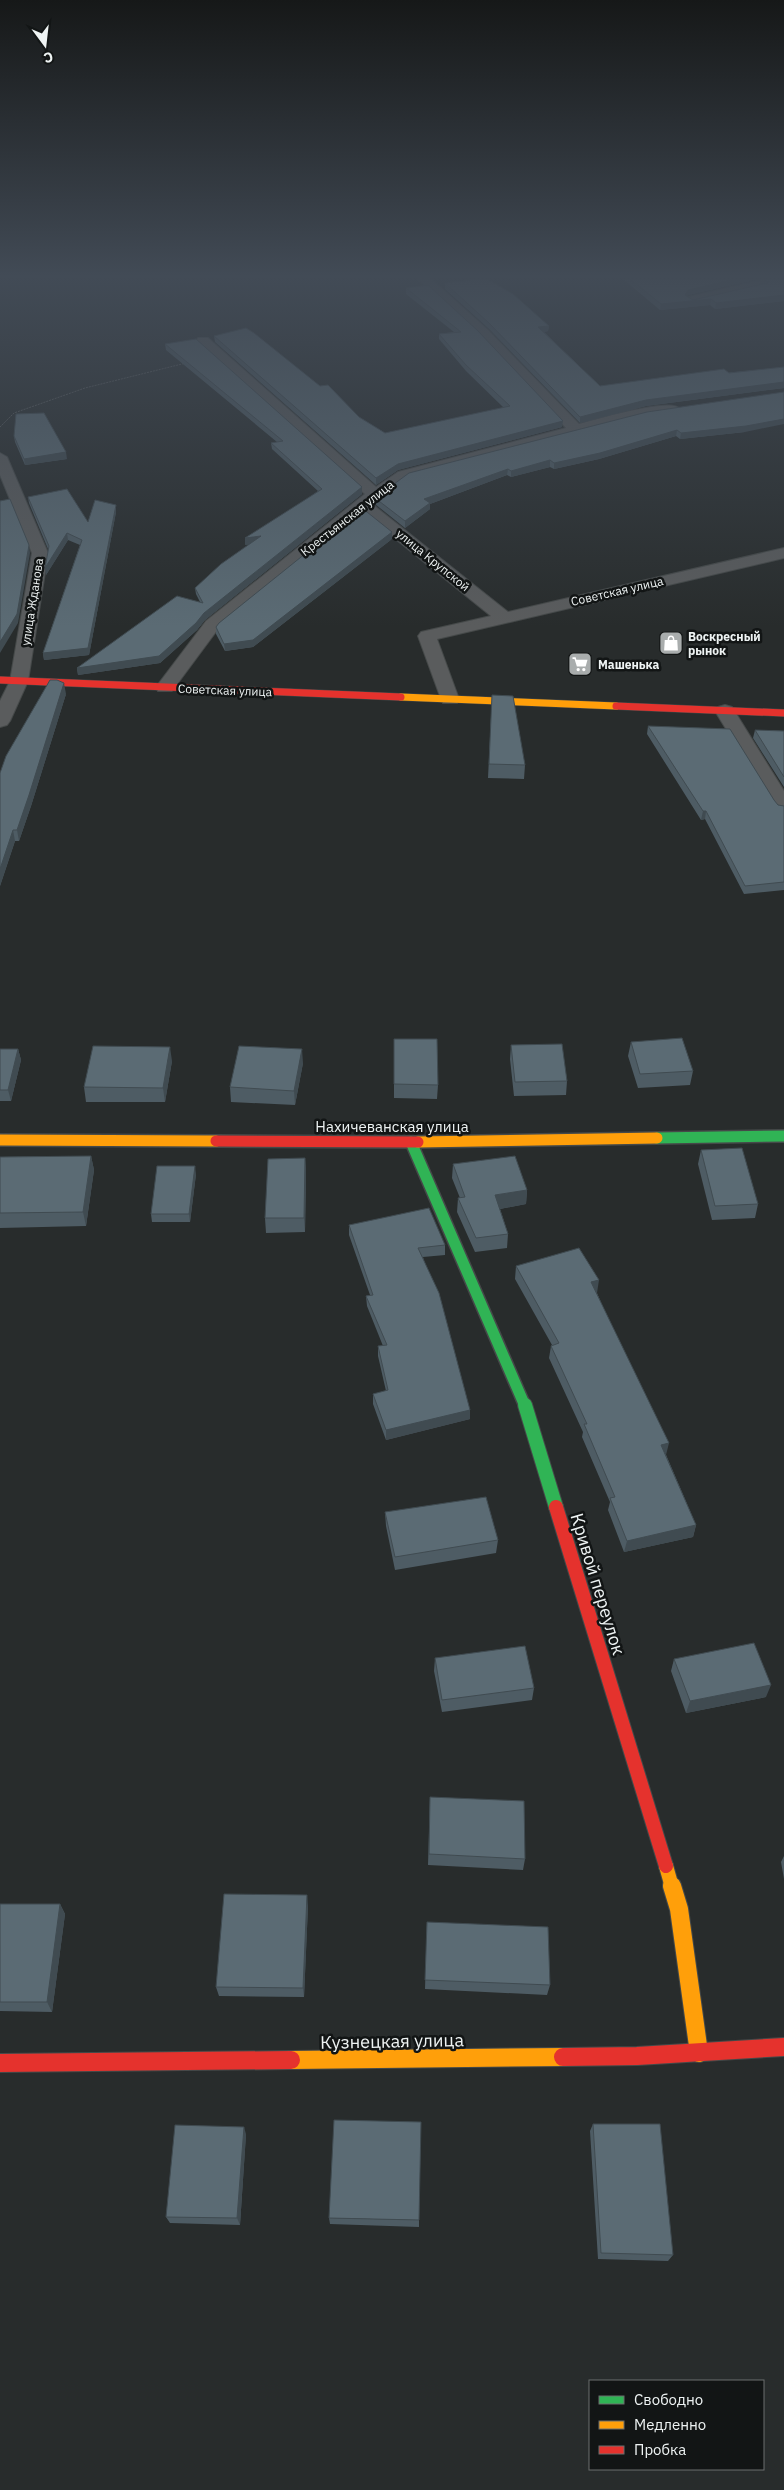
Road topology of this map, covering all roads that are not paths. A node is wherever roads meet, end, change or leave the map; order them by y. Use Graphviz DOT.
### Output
graph roads {
  1 [pos="261,395"];
  2 [pos="544,395"];
  3 [pos="685,407"];
  4 [pos="575,429"];
  5 [pos="0,457"];
  6 [pos="369,500"];
  7 [pos="784,553"];
  8 [pos="503,617"];
  9 [pos="0,680"];
  10 [pos="19,681"];
  11 [pos="165,687"];
  12 [pos="450,699"];
  13 [pos="725,711"];
  14 [pos="784,713"];
  15 [pos="0,721"];
  16 [pos="784,808"];
  17 [pos="784,1136"];
  18 [pos="0,1140"];
  19 [pos="411,1142"];
  20 [pos="784,2047"];
  21 [pos="699,2053"];
  22 [pos="0,2063"];
  1 -- 6 [label="street, улица Крупской"];
  2 -- 4 [label="street"];
  3 -- 4 [label="street, Крестьянская улица"];
  4 -- 6 [label="street, Крестьянская улица"];
  5 -- 10 [label="street, улица Жданова"];
  6 -- 8 [label="street, улица Крупской"];
  6 -- 11 [label="street, Крестьянская улица"];
  7 -- 8 [label="street, Советская улица"];
  8 -- 12 [label="street, Советская улица"];
  9 -- 10 [label="street, Советская улица"];
  10 -- 11 [label="street, Советская улица"];
  10 -- 15 [label="street, улица Жданова"];
  11 -- 12 [label="street, Советская улица"];
  12 -- 13 [label="street, Советская улица"];
  13 -- 14 [label="street, Советская улица"];
  13 -- 16 [label="street"];
  17 -- 19 [label="street, Нахичеванская улица"];
  18 -- 19 [label="street, Нахичеванская улица"];
  19 -- 21 [label="street, Кривой переулок"];
  20 -- 21 [label="street, Кузнецкая улица"];
  21 -- 22 [label="street, Кузнецкая улица"];
}
